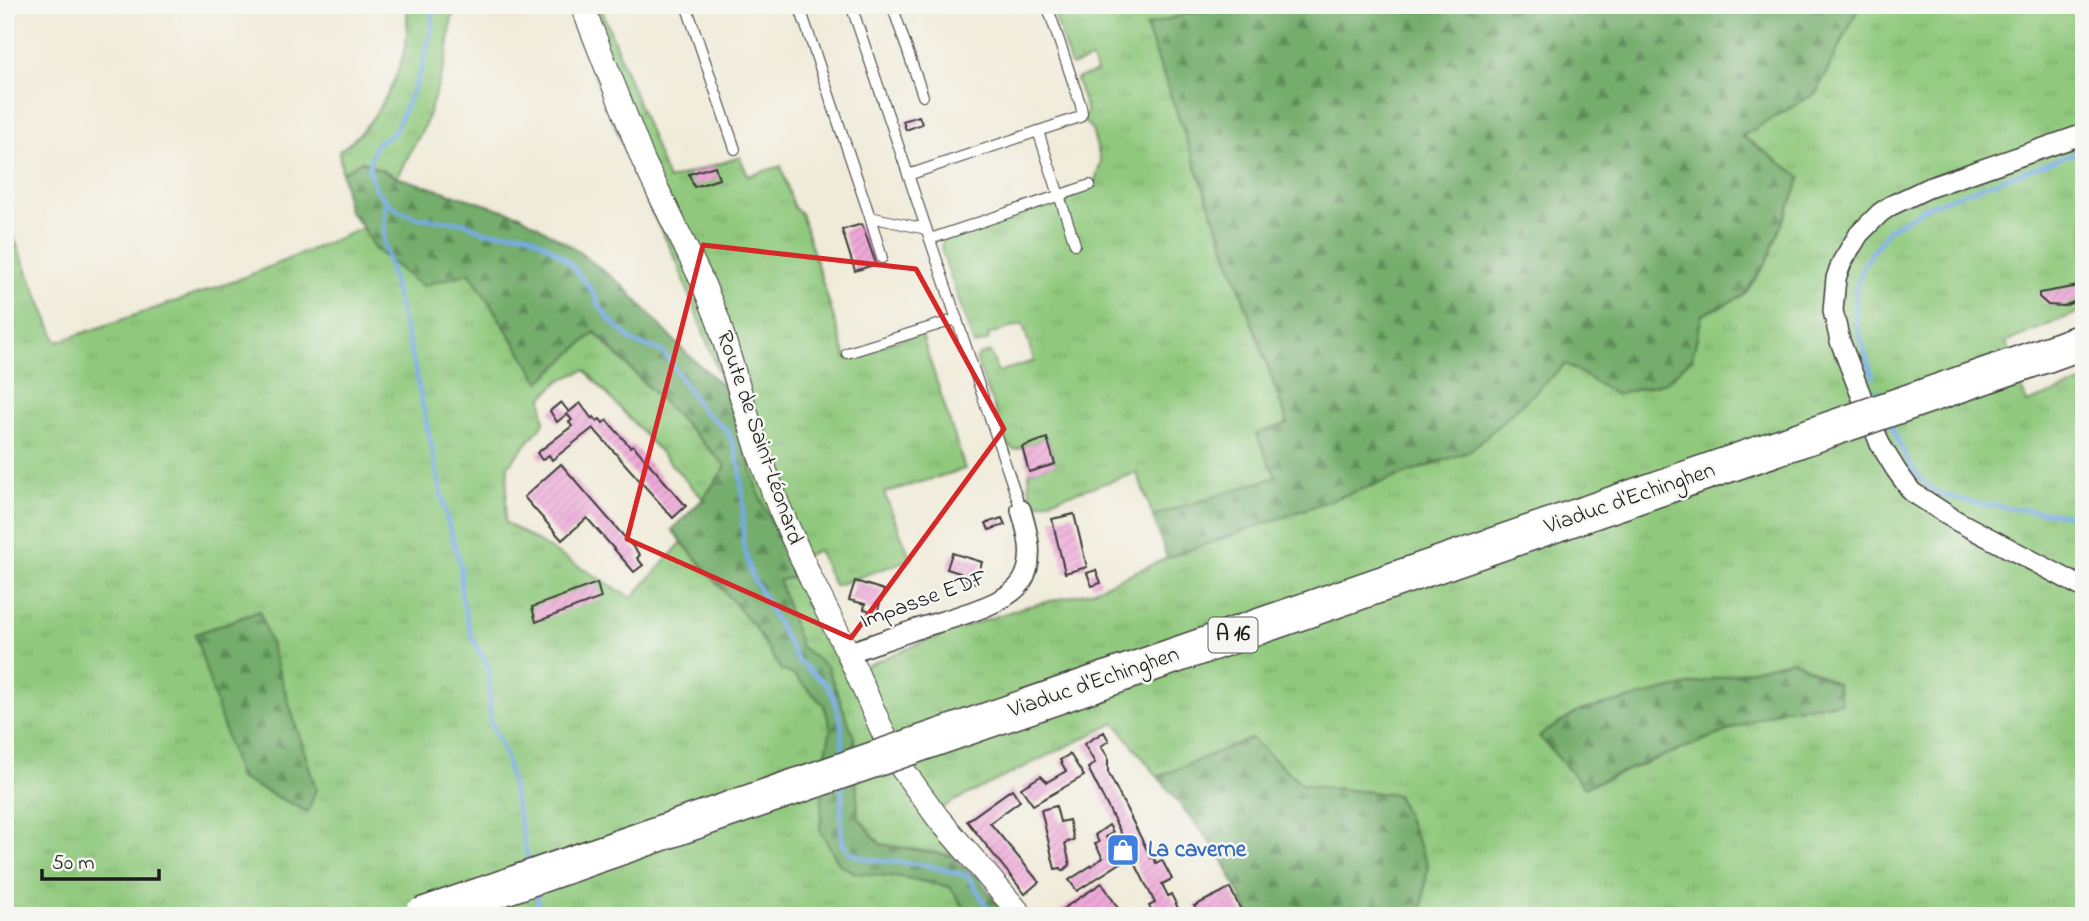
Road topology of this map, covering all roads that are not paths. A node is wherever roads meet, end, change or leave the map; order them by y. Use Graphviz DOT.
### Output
graph roads {
  1 [pos="582,5"];
  2 [pos="686,5"];
  3 [pos="799,5"];
  4 [pos="851,5"];
  5 [pos="892,5"];
  6 [pos="1047,5"];
  7 [pos="923,96"];
  8 [pos="1038,131"];
  9 [pos="2084,134"];
  10 [pos="735,149"];
  11 [pos="908,174"];
  12 [pos="1090,185"];
  13 [pos="1059,195"];
  14 [pos="870,217"];
  15 [pos="928,234"];
  16 [pos="1075,244"];
  17 [pos="882,258"];
  18 [pos="957,319"];
  19 [pos="2084,341"];
  20 [pos="847,353"];
  21 [pos="2061,363"];
  22 [pos="1021,510"];
  23 [pos="2084,588"];
  24 [pos="848,653"];
  25 [pos="421,916"];
  26 [pos="484,916"];
  27 [pos="1023,916"];
  1 -- 24 [label="street, Route de Saint-Léonard"];
  2 -- 10 [label="lane"];
  3 -- 14 [label="lane"];
  4 -- 11 [label="lane"];
  5 -- 7 [label="lane"];
  6 -- 8 [label="lane"];
  8 -- 11 [label="lane"];
  8 -- 13 [label="lane"];
  9 -- 23 [label="street"];
  11 -- 15 [label="lane"];
  12 -- 13 [label="lane"];
  13 -- 15 [label="lane"];
  13 -- 16 [label="lane"];
  14 -- 15 [label="lane"];
  14 -- 17 [label="lane"];
  15 -- 18 [label="lane"];
  18 -- 20 [label="lane"];
  18 -- 22 [label="lane"];
  19 -- 21 [label="highway, A 16"];
  21 -- 25 [label="highway, Viaduc d'Echinghen / A 16, bridge"];
  21 -- 26 [label="highway, Viaduc d'Echinghen / A 16"];
  22 -- 24 [label="street, Impasse EDF"];
  24 -- 27 [label="street, Route de Saint-Léonard"];
}
